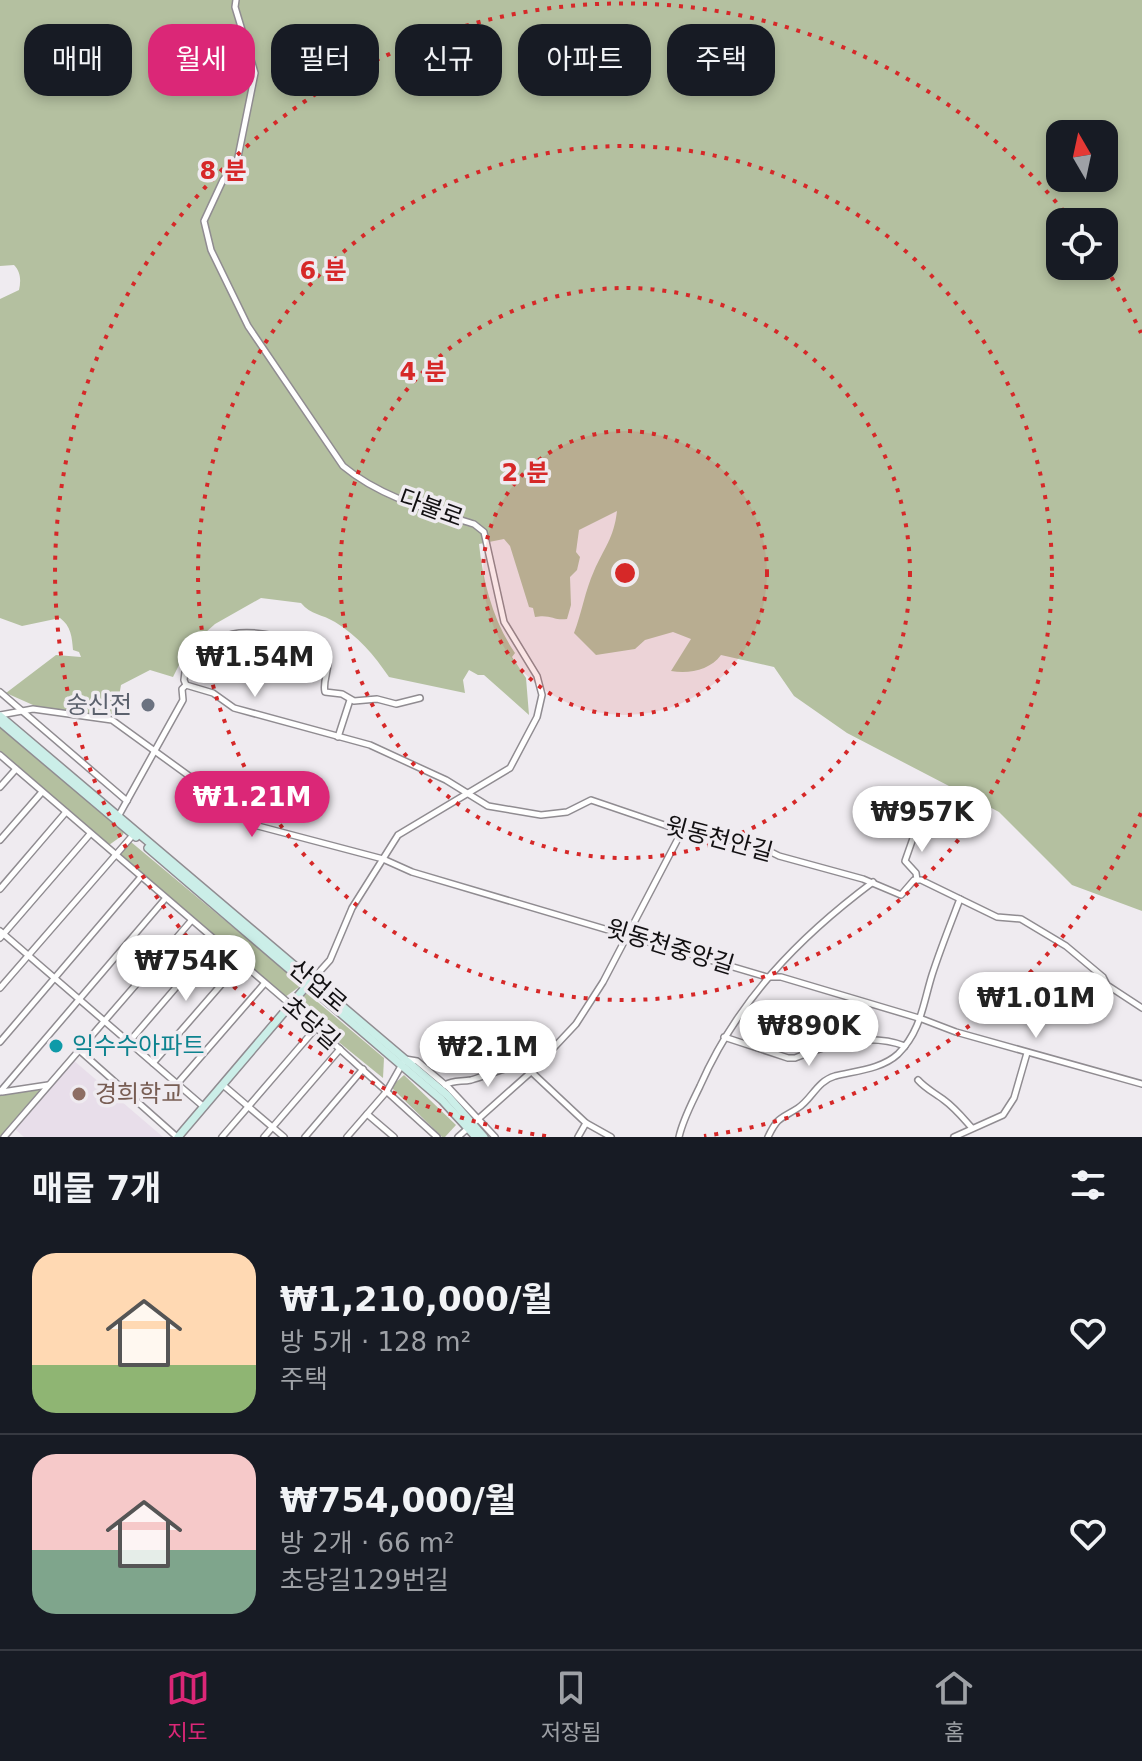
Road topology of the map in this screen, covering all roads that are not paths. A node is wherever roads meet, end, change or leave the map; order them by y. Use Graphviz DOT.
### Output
graph roads {
  1 [pos="236,0"];
  2 [pos="186,685"];
  3 [pos="0,692"];
  4 [pos="420,698"];
  5 [pos="350,700"];
  6 [pos="21,711"];
  7 [pos="0,716"];
  8 [pos="0,722"];
  9 [pos="338,737"];
  10 [pos="153,752"];
  11 [pos="0,755"];
  12 [pos="16,769"];
  13 [pos="0,787"];
  14 [pos="42,792"];
  15 [pos="469,795"];
  16 [pos="127,801"];
  17 [pos="66,812"];
  18 [pos="119,815"];
  19 [pos="918,824"];
  20 [pos="682,831"];
  21 [pos="134,833"];
  22 [pos="90,834"];
  23 [pos="0,840"];
  24 [pos="115,856"];
  25 [pos="383,859"];
  26 [pos="140,878"];
  27 [pos="917,880"];
  28 [pos="873,882"];
  29 [pos="0,889"];
  30 [pos="165,899"];
  31 [pos="960,899"];
  32 [pos="191,921"];
  33 [pos="1,934"];
  34 [pos="628,934"];
  35 [pos="215,942"];
  36 [pos="29,956"];
  37 [pos="240,963"];
  38 [pos="767,977"];
  39 [pos="55,978"];
  40 [pos="264,984"];
  41 [pos="309,984"];
  42 [pos="0,988"];
  43 [pos="80,1001"];
  44 [pos="291,1005"];
  45 [pos="1142,1008"];
  46 [pos="922,1019"];
  47 [pos="103,1021"];
  48 [pos="316,1028"];
  49 [pos="724,1037"];
  50 [pos="0,1042"];
  51 [pos="129,1042"];
  52 [pos="905,1046"];
  53 [pos="340,1049"];
  54 [pos="79,1050"];
  55 [pos="1027,1053"];
  56 [pos="404,1062"];
  57 [pos="153,1063"];
  58 [pos="363,1069"];
  59 [pos="531,1072"];
  60 [pos="918,1080"];
  61 [pos="1141,1082"];
  62 [pos="177,1084"];
  63 [pos="49,1085"];
  64 [pos="223,1085"];
  65 [pos="445,1085"];
  66 [pos="387,1091"];
  67 [pos="0,1092"];
  68 [pos="248,1106"];
  69 [pos="204,1107"];
  70 [pos="367,1114"];
  71 [pos="473,1123"];
  72 [pos="586,1123"];
  73 [pos="273,1127"];
  74 [pos="972,1128"];
  75 [pos="6,1136"];
  76 [pos="178,1137"];
  77 [pos="222,1137"];
  78 [pos="264,1137"];
  79 [pos="284,1137"];
  80 [pos="305,1137"];
  81 [pos="347,1137"];
  82 [pos="394,1137"];
  83 [pos="437,1137"];
  84 [pos="458,1137"];
  85 [pos="476,1137"];
  86 [pos="484,1137"];
  87 [pos="495,1137"];
  88 [pos="578,1137"];
  89 [pos="611,1137"];
  90 [pos="679,1137"];
  91 [pos="768,1137"];
  92 [pos="954,1137"];
  1 -- 15 [label="street, 다불로"];
  2 -- 5 [label="street"];
  2 -- 9 [label="street, 윗동천안길"];
  2 -- 10 [label="street"];
  3 -- 6 [label="street"];
  4 -- 5 [label="street"];
  5 -- 9 [label="street"];
  6 -- 7 [label="street, 윗동천중앙길"];
  6 -- 10 [label="street, 윗동천중앙길"];
  6 -- 16 [label="street"];
  7 -- 18 [label="street, 산업로"];
  8 -- 21 [label="street, 산업로"];
  9 -- 15 [label="street, 윗동천안길"];
  10 -- 16 [label="street"];
  10 -- 25 [label="street, 윗동천중앙길"];
  11 -- 12 [label="street, 초당길"];
  12 -- 13 [label="street"];
  12 -- 14 [label="street, 초당길"];
  14 -- 17 [label="street, 초당길"];
  14 -- 23 [label="street"];
  15 -- 20 [label="street, 윗동천안길"];
  15 -- 25 [label="street, 다불로"];
  16 -- 18 [label="street"];
  17 -- 22 [label="street, 초당길"];
  17 -- 29 [label="street"];
  18 -- 21 [label="street, 산업로"];
  19 -- 27 [label="street"];
  20 -- 28 [label="street, 윗동천안길"];
  20 -- 34 [label="street"];
  21 -- 24 [label="street"];
  21 -- 41 [label="street, 산업로"];
  22 -- 24 [label="street, 초당길"];
  22 -- 33 [label="street"];
  24 -- 26 [label="street, 초당길"];
  24 -- 36 [label="street"];
  25 -- 34 [label="street, 윗동천중앙길"];
  25 -- 41 [label="street, 다불로"];
  26 -- 30 [label="street, 초당길"];
  26 -- 39 [label="street"];
  27 -- 28 [label="street, 윗동천안길"];
  27 -- 31 [label="street"];
  28 -- 38 [label="street"];
  30 -- 32 [label="street, 초당길"];
  30 -- 43 [label="street"];
  31 -- 45 [label="street"];
  31 -- 46 [label="street"];
  32 -- 35 [label="street, 초당길"];
  32 -- 47 [label="street"];
  33 -- 36 [label="street"];
  34 -- 38 [label="street, 윗동천중앙길"];
  34 -- 59 [label="street"];
  35 -- 37 [label="street, 초당길"];
  35 -- 51 [label="street"];
  36 -- 39 [label="street"];
  36 -- 42 [label="street"];
  37 -- 40 [label="street, 초당길"];
  37 -- 57 [label="street"];
  38 -- 46 [label="street, 윗동천중앙길"];
  38 -- 49 [label="street"];
  39 -- 43 [label="street"];
  39 -- 50 [label="street"];
  40 -- 44 [label="street, 초당길"];
  40 -- 62 [label="street"];
  41 -- 44 [label="street"];
  41 -- 56 [label="street, 산업로"];
  43 -- 47 [label="street"];
  43 -- 67 [label="street"];
  44 -- 48 [label="street, 초당길"];
  44 -- 64 [label="street"];
  46 -- 52 [label="street"];
  46 -- 55 [label="street, 윗동천중앙길"];
  47 -- 51 [label="street"];
  47 -- 54 [label="street"];
  48 -- 53 [label="street, 초당길"];
  48 -- 68 [label="street"];
  49 -- 52 [label="street"];
  49 -- 90 [label="street"];
  51 -- 57 [label="street"];
  52 -- 91 [label="street"];
  53 -- 58 [label="street, 초당길"];
  53 -- 73 [label="street"];
  54 -- 63 [label="street"];
  54 -- 76 [label="street"];
  55 -- 61 [label="street, 윗동천중앙길"];
  55 -- 74 [label="street"];
  56 -- 65 [label="street"];
  56 -- 66 [label="street"];
  56 -- 71 [label="street, 산업로"];
  57 -- 62 [label="street"];
  58 -- 66 [label="street, 초당길"];
  58 -- 80 [label="street"];
  59 -- 65 [label="street"];
  59 -- 71 [label="street"];
  59 -- 72 [label="street"];
  60 -- 74 [label="street"];
  62 -- 69 [label="street"];
  63 -- 67 [label="street"];
  63 -- 75 [label="street"];
  64 -- 68 [label="street"];
  64 -- 69 [label="street"];
  65 -- 71 [label="street"];
  66 -- 70 [label="street"];
  66 -- 83 [label="street, 초당길"];
  68 -- 73 [label="street"];
  68 -- 77 [label="street"];
  69 -- 76 [label="street"];
  70 -- 81 [label="street"];
  70 -- 82 [label="street"];
  71 -- 84 [label="street"];
  71 -- 85 [label="street, 산업로"];
  71 -- 86 [label="street, 산업로"];
  71 -- 87 [label="street"];
  72 -- 88 [label="street"];
  72 -- 89 [label="street"];
  73 -- 78 [label="street"];
  73 -- 79 [label="street"];
  74 -- 92 [label="street"];
}
